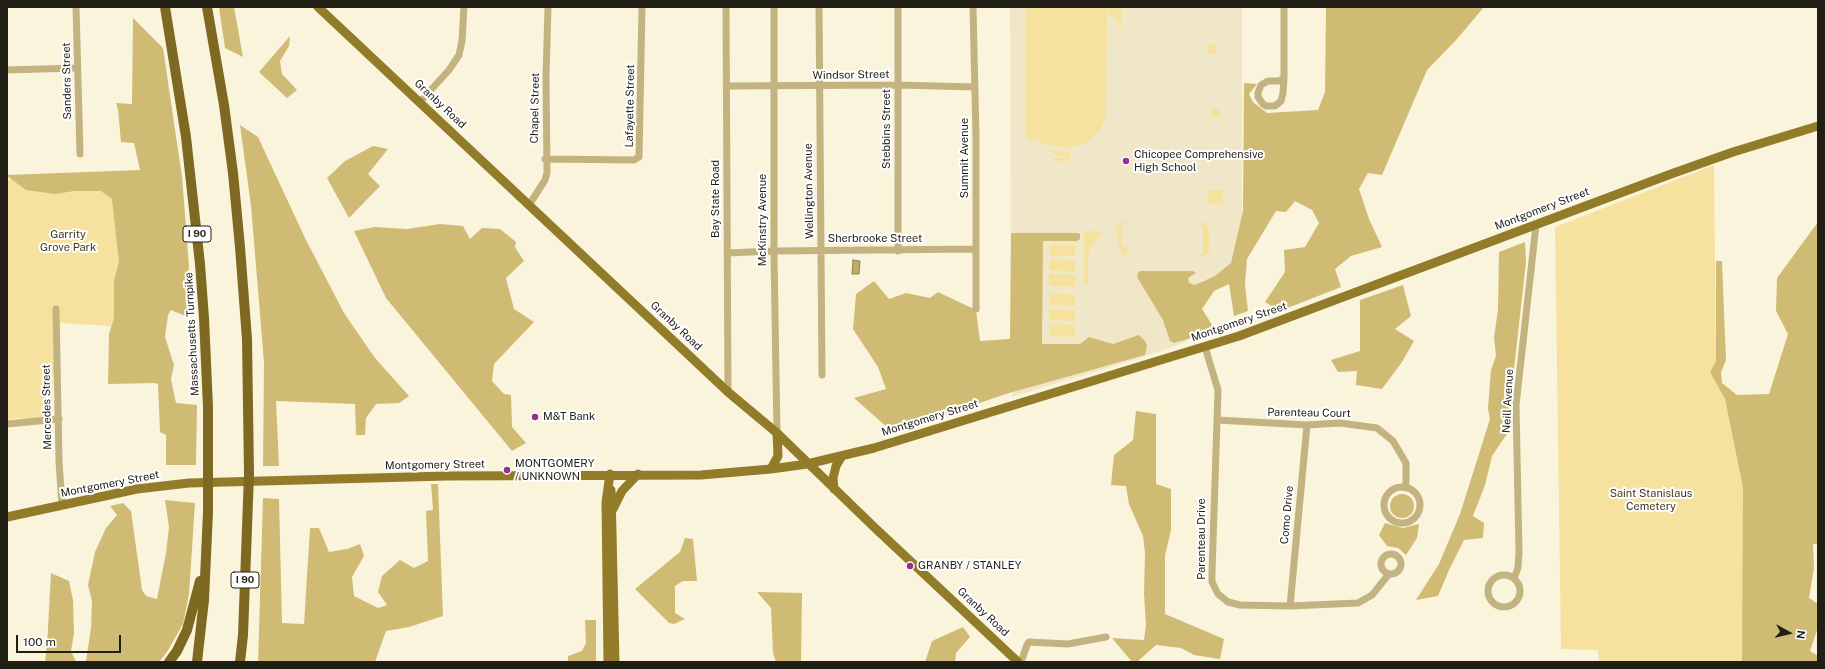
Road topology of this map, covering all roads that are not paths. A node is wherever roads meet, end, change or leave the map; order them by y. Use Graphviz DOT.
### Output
graph roads {
  1 [pos="76,7"];
  2 [pos="165,7"];
  3 [pos="207,7"];
  4 [pos="318,7"];
  5 [pos="464,7"];
  6 [pos="548,7"];
  7 [pos="642,7"];
  8 [pos="726,7"];
  9 [pos="774,7"];
  10 [pos="819,7"];
  11 [pos="898,7"];
  12 [pos="973,7"];
  13 [pos="1284,7"];
  14 [pos="77,68"];
  15 [pos="7,70"];
  16 [pos="1284,77"];
  17 [pos="898,85"];
  18 [pos="727,86"];
  19 [pos="774,86"];
  20 [pos="819,86"];
  21 [pos="975,87"];
  22 [pos="420,102"];
  23 [pos="1818,126"];
  24 [pos="80,154"];
  25 [pos="546,159"];
  26 [pos="529,204"];
  27 [pos="1536,225"];
  28 [pos="976,249"];
  29 [pos="774,251"];
  30 [pos="821,251"];
  31 [pos="898,251"];
  32 [pos="727,253"];
  33 [pos="56,309"];
  34 [pos="976,309"];
  35 [pos="1205,347"];
  36 [pos="822,375"];
  37 [pos="728,392"];
  38 [pos="59,418"];
  39 [pos="1216,420"];
  40 [pos="7,424"];
  41 [pos="1307,425"];
  42 [pos="777,433"];
  43 [pos="842,456"];
  44 [pos="807,464"];
  45 [pos="771,469"];
  46 [pos="610,474"];
  47 [pos="638,474"];
  48 [pos="1406,488"];
  49 [pos="834,489"];
  50 [pos="62,505"];
  51 [pos="613,509"];
  52 [pos="7,517"];
  53 [pos="206,555"];
  54 [pos="1389,574"];
  55 [pos="1514,578"];
  56 [pos="1290,606"];
  57 [pos="1106,637"];
  58 [pos="169,662"];
  59 [pos="197,662"];
  60 [pos="241,662"];
  61 [pos="608,662"];
  62 [pos="615,662"];
  63 [pos="1018,662"];
  64 [pos="1021,662"];
  1 -- 14 [label="street, Sanders Street"];
  2 -- 53 [label="highway, Massachusetts Turnpike / I 90"];
  3 -- 60 [label="highway, I 90"];
  4 -- 22 [label="main road, Granby Road"];
  5 -- 22 [label="street"];
  6 -- 25 [label="street, Chapel Street"];
  7 -- 25 [label="street, Lafayette Street"];
  8 -- 18 [label="street, Bay State Road"];
  9 -- 19 [label="street, McKinstry Avenue"];
  10 -- 20 [label="street, Wellington Avenue"];
  11 -- 17 [label="street, Stebbins Street"];
  12 -- 21 [label="street, Summit Avenue"];
  13 -- 16 [label="street"];
  14 -- 15 [label="street"];
  14 -- 24 [label="street, Sanders Street"];
  16 -- 16 [label="street"];
  17 -- 20 [label="street, Windsor Street"];
  17 -- 21 [label="street, Windsor Street"];
  17 -- 31 [label="street, Stebbins Street"];
  18 -- 19 [label="street, Windsor Street"];
  18 -- 32 [label="street, Bay State Road"];
  19 -- 20 [label="street, Windsor Street"];
  19 -- 29 [label="street, McKinstry Avenue"];
  20 -- 30 [label="street, Wellington Avenue"];
  21 -- 28 [label="street, Summit Avenue"];
  22 -- 26 [label="main road, Granby Road"];
  23 -- 27 [label="main road, Montgomery Street"];
  25 -- 26 [label="street, Chapel Street"];
  26 -- 37 [label="main road, Granby Road"];
  27 -- 35 [label="main road, Montgomery Street"];
  27 -- 55 [label="street, Neill Avenue"];
  28 -- 31 [label="street, Sherbrooke Street"];
  28 -- 34 [label="street, Summit Avenue"];
  29 -- 30 [label="street, Sherbrooke Street"];
  29 -- 32 [label="street, Sherbrooke Street"];
  29 -- 42 [label="street, McKinstry Avenue"];
  30 -- 31 [label="street, Sherbrooke Street"];
  30 -- 36 [label="street, Wellington Avenue"];
  32 -- 37 [label="street, Bay State Road"];
  33 -- 38 [label="street, Mercedes Street"];
  35 -- 39 [label="street, Parenteau Drive"];
  35 -- 43 [label="main road, Montgomery Street"];
  37 -- 42 [label="main road, Granby Road"];
  38 -- 40 [label="street"];
  38 -- 50 [label="street, Mercedes Street"];
  39 -- 41 [label="street, Parenteau Court"];
  39 -- 56 [label="street, Parenteau Drive"];
  41 -- 48 [label="street, Parenteau Court"];
  41 -- 56 [label="street, Como Drive"];
  42 -- 44 [label="main road, Granby Road"];
  42 -- 45 [label="main road"];
  43 -- 44 [label="main road, Montgomery Street"];
  43 -- 49 [label="main road"];
  44 -- 45 [label="main road, Montgomery Street"];
  44 -- 49 [label="main road, Granby Road"];
  45 -- 47 [label="main road, Montgomery Street"];
  46 -- 47 [label="main road, Montgomery Street"];
  46 -- 50 [label="main road, Montgomery Street"];
  46 -- 51 [label="main road"];
  46 -- 61 [label="main road"];
  47 -- 51 [label="main road"];
  48 -- 48 [label="street"];
  49 -- 63 [label="main road, Granby Road"];
  50 -- 52 [label="main road, Montgomery Street"];
  51 -- 62 [label="main road"];
  53 -- 58 [label="highway"];
  53 -- 59 [label="highway, Massachusetts Turnpike / I 90"];
  54 -- 56 [label="street, Parenteau Drive"];
  55 -- 55 [label="street"];
  57 -- 64 [label="street"];
}
